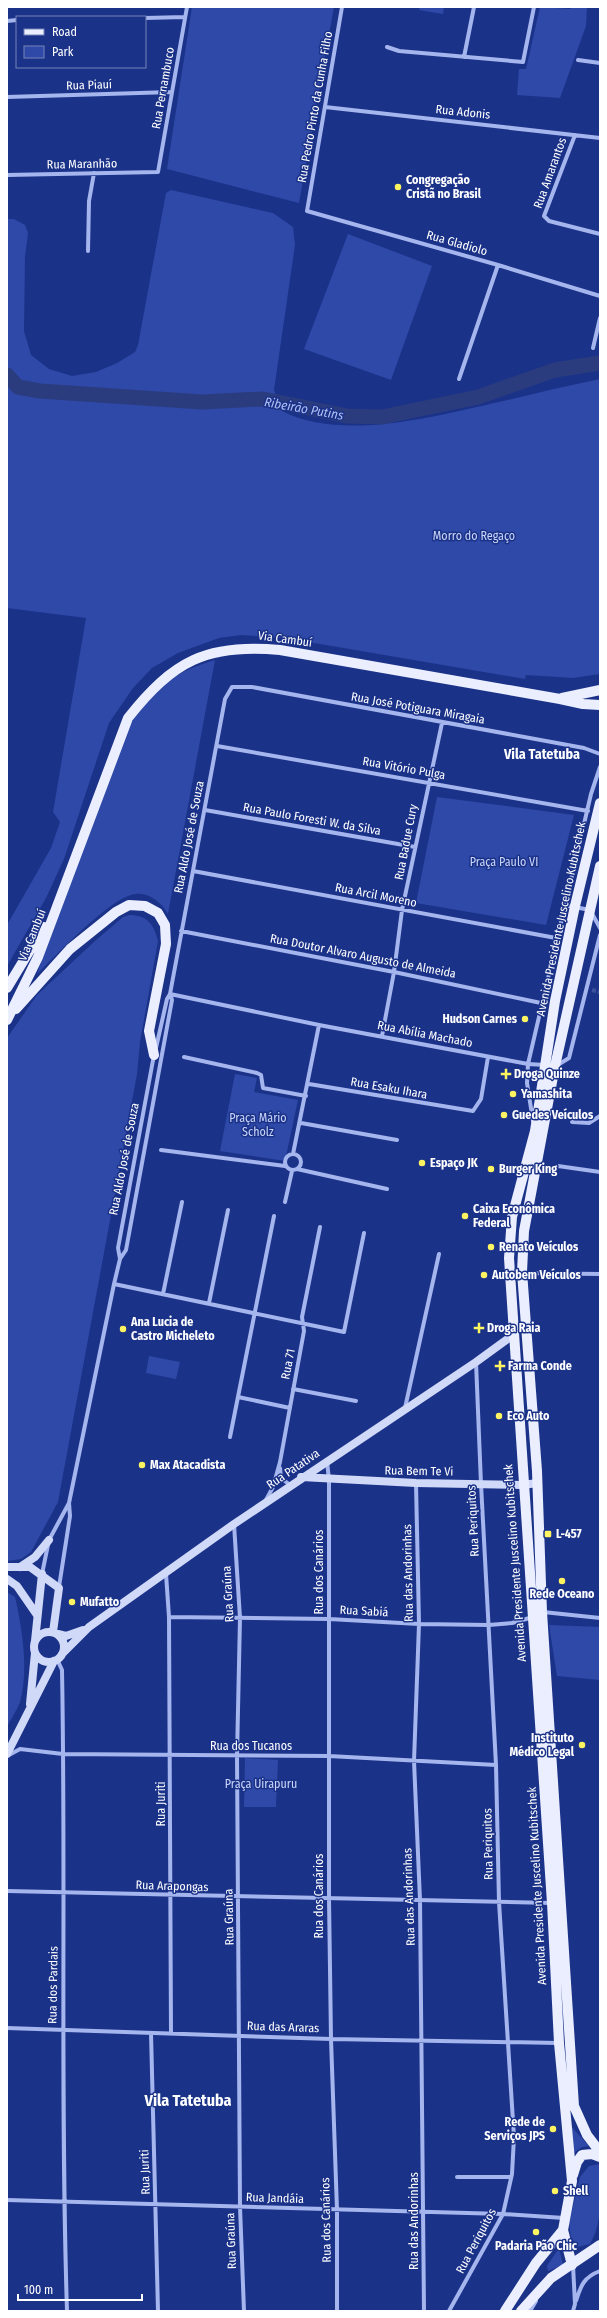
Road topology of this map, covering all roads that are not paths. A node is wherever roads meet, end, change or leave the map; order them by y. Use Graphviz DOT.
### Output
graph roads {
  1 [pos="187,7"];
  2 [pos="342,7"];
  3 [pos="474,7"];
  4 [pos="534,7"];
  5 [pos="185,17"];
  6 [pos="146,18"];
  7 [pos="387,47"];
  8 [pos="464,57"];
  9 [pos="578,60"];
  10 [pos="600,63"];
  11 [pos="172,92"];
  12 [pos="7,97"];
  13 [pos="325,107"];
  14 [pos="575,135"];
  15 [pos="600,138"];
  16 [pos="158,172"];
  17 [pos="94,173"];
  18 [pos="7,175"];
  19 [pos="307,211"];
  20 [pos="600,234"];
  21 [pos="88,251"];
  22 [pos="498,264"];
  23 [pos="600,296"];
  24 [pos="600,318"];
  25 [pos="593,348"];
  26 [pos="459,378"];
  27 [pos="232,687"];
  28 [pos="600,690"];
  29 [pos="560,699"];
  30 [pos="583,704"];
  31 [pos="600,705"];
  32 [pos="600,714"];
  33 [pos="442,723"];
  34 [pos="217,746"];
  35 [pos="600,754"];
  36 [pos="600,767"];
  37 [pos="428,782"];
  38 [pos="600,803"];
  39 [pos="205,810"];
  40 [pos="588,811"];
  41 [pos="596,830"];
  42 [pos="582,832"];
  43 [pos="416,847"];
  44 [pos="600,866"];
  45 [pos="193,871"];
  46 [pos="59,903"];
  47 [pos="564,905"];
  48 [pos="575,906"];
  49 [pos="402,910"];
  50 [pos="590,910"];
  51 [pos="600,928"];
  52 [pos="181,931"];
  53 [pos="600,935"];
  54 [pos="556,938"];
  55 [pos="394,972"];
  56 [pos="7,988"];
  57 [pos="587,989"];
  58 [pos="592,990"];
  59 [pos="170,994"];
  60 [pos="541,1003"];
  61 [pos="7,1020"];
  62 [pos="319,1025"];
  63 [pos="382,1036"];
  64 [pos="154,1055"];
  65 [pos="184,1057"];
  66 [pos="488,1057"];
  67 [pos="528,1064"];
  68 [pos="550,1066"];
  69 [pos="308,1084"];
  70 [pos="306,1096"];
  71 [pos="600,1116"];
  72 [pos="572,1122"];
  73 [pos="301,1123"];
  74 [pos="535,1131"];
  75 [pos="397,1140"];
  76 [pos="161,1150"];
  77 [pos="293,1154"];
  78 [pos="285,1166"];
  79 [pos="558,1166"];
  80 [pos="297,1169"];
  81 [pos="292,1171"];
  82 [pos="600,1172"];
  83 [pos="387,1189"];
  84 [pos="182,1202"];
  85 [pos="285,1202"];
  86 [pos="228,1210"];
  87 [pos="274,1216"];
  88 [pos="320,1227"];
  89 [pos="364,1233"];
  90 [pos="439,1254"];
  91 [pos="120,1259"];
  92 [pos="522,1272"];
  93 [pos="510,1273"];
  94 [pos="600,1274"];
  95 [pos="114,1284"];
  96 [pos="163,1294"];
  97 [pos="210,1303"];
  98 [pos="255,1313"];
  99 [pos="304,1324"];
  100 [pos="513,1335"];
  101 [pos="476,1362"];
  102 [pos="293,1389"];
  103 [pos="238,1397"];
  104 [pos="356,1401"];
  105 [pos="290,1408"];
  106 [pos="405,1409"];
  107 [pos="230,1437"];
  108 [pos="326,1460"];
  109 [pos="280,1462"];
  110 [pos="301,1477"];
  111 [pos="329,1480"];
  112 [pos="416,1483"];
  113 [pos="537,1483"];
  114 [pos="481,1484"];
  115 [pos="290,1485"];
  116 [pos="523,1485"];
  117 [pos="265,1502"];
  118 [pos="69,1503"];
  119 [pos="234,1524"];
  120 [pos="49,1540"];
  121 [pos="7,1567"];
  122 [pos="20,1567"];
  123 [pos="42,1574"];
  124 [pos="166,1574"];
  125 [pos="7,1579"];
  126 [pos="59,1588"];
  127 [pos="537,1614"];
  128 [pos="37,1616"];
  129 [pos="169,1617"];
  130 [pos="240,1618"];
  131 [pos="600,1618"];
  132 [pos="329,1619"];
  133 [pos="419,1624"];
  134 [pos="489,1625"];
  135 [pos="89,1627"];
  136 [pos="56,1633"];
  137 [pos="35,1641"];
  138 [pos="35,1653"];
  139 [pos="58,1658"];
  140 [pos="29,1711"];
  141 [pos="7,1754"];
  142 [pos="63,1754"];
  143 [pos="170,1756"];
  144 [pos="237,1756"];
  145 [pos="329,1756"];
  146 [pos="414,1761"];
  147 [pos="496,1765"];
  148 [pos="7,1891"];
  149 [pos="65,1892"];
  150 [pos="171,1896"];
  151 [pos="238,1898"];
  152 [pos="329,1899"];
  153 [pos="420,1900"];
  154 [pos="499,1902"];
  155 [pos="552,1903"];
  156 [pos="7,2028"];
  157 [pos="63,2029"];
  158 [pos="151,2032"];
  159 [pos="171,2033"];
  160 [pos="240,2035"];
  161 [pos="330,2039"];
  162 [pos="421,2041"];
  163 [pos="509,2042"];
  164 [pos="559,2043"];
  165 [pos="600,2152"];
  166 [pos="600,2157"];
  167 [pos="457,2177"];
  168 [pos="511,2177"];
  169 [pos="572,2181"];
  170 [pos="7,2200"];
  171 [pos="63,2201"];
  172 [pos="156,2205"];
  173 [pos="240,2207"];
  174 [pos="337,2210"];
  175 [pos="424,2213"];
  176 [pos="503,2214"];
  177 [pos="566,2219"];
  178 [pos="563,2230"];
  179 [pos="600,2244"];
  180 [pos="572,2265"];
  181 [pos="600,2271"];
  182 [pos="551,2278"];
  183 [pos="575,2304"];
  184 [pos="67,2311"];
  185 [pos="158,2311"];
  186 [pos="244,2311"];
  187 [pos="336,2311"];
  188 [pos="424,2311"];
  189 [pos="449,2311"];
  190 [pos="506,2311"];
  191 [pos="521,2311"];
  192 [pos="530,2311"];
  193 [pos="574,2311"];
  1 -- 5 [label="street, Rua Pernambuco"];
  2 -- 13 [label="street, Rua Pedro Pinto da Cunha Filho"];
  3 -- 8 [label="street"];
  4 -- 8 [label="street"];
  5 -- 6 [label="street"];
  5 -- 11 [label="street, Rua Pernambuco"];
  7 -- 8 [label="street"];
  9 -- 10 [label="street"];
  11 -- 12 [label="street, Rua Piauí"];
  11 -- 16 [label="street, Rua Pernambuco"];
  13 -- 14 [label="street, Rua Adonis"];
  13 -- 19 [label="street, Rua Pedro Pinto da Cunha Filho"];
  14 -- 15 [label="street, Rua Adonis"];
  14 -- 20 [label="street, Rua Amarantos"];
  16 -- 17 [label="street, Rua Maranhão"];
  17 -- 18 [label="street, Rua Maranhão"];
  17 -- 21 [label="street"];
  19 -- 22 [label="street, Rua Gladiolo"];
  22 -- 23 [label="street, Rua Gladiolo"];
  22 -- 26 [label="street"];
  24 -- 25 [label="street"];
  27 -- 33 [label="street, Rua José Potiguara Miragaia"];
  27 -- 34 [label="street, Rua Aldo José de Souza"];
  28 -- 29 [label="main road, Via Cambuí"];
  29 -- 30 [label="main road, Via Cambuí"];
  29 -- 46 [label="main road, Via Cambuí"];
  30 -- 31 [label="main road, Via Cambuí"];
  30 -- 32 [label="main road"];
  33 -- 35 [label="street, Rua José Potiguara Miragaia"];
  33 -- 37 [label="street, Rua Badue Cury"];
  34 -- 37 [label="street, Rua Vitório Pulga"];
  34 -- 39 [label="street, Rua Aldo José de Souza"];
  36 -- 40 [label="street"];
  37 -- 40 [label="street, Rua Vitório Pulga"];
  37 -- 43 [label="street, Rua Badue Cury"];
  38 -- 41 [label="main road, Avenida Presidente Juscelino Kubitschek"];
  39 -- 43 [label="street, Rua Paulo Foresti W. da Silva"];
  39 -- 45 [label="street, Rua Aldo José de Souza"];
  40 -- 42 [label="street"];
  41 -- 42 [label="street"];
  41 -- 48 [label="main road, Avenida Presidente Juscelino Kubitschek"];
  42 -- 47 [label="street"];
  43 -- 49 [label="street, Rua Badue Cury"];
  44 -- 50 [label="main road, Avenida Presidente Juscelino Kubitschek"];
  45 -- 49 [label="street, Rua Arcil Moreno"];
  45 -- 52 [label="street, Rua Aldo José de Souza"];
  46 -- 56 [label="main road, Via Cambuí"];
  46 -- 61 [label="main road, Via Cambuí"];
  47 -- 48 [label="street"];
  47 -- 54 [label="street"];
  48 -- 50 [label="street"];
  48 -- 68 [label="main road, Avenida Presidente Juscelino Kubitschek"];
  49 -- 54 [label="street, Rua Arcil Moreno"];
  49 -- 55 [label="street, Rua Badue Cury"];
  50 -- 51 [label="street"];
  50 -- 68 [label="main road, Avenida Presidente Juscelino Kubitschek"];
  52 -- 55 [label="street, Rua Doutor Alvaro Augusto de Almeida"];
  52 -- 59 [label="street, Rua Aldo José de Souza"];
  53 -- 57 [label="street"];
  54 -- 60 [label="street"];
  55 -- 60 [label="street, Rua Doutor Alvaro Augusto de Almeida"];
  55 -- 63 [label="street, Rua Badue Cury"];
  57 -- 58 [label="street"];
  57 -- 68 [label="street"];
  59 -- 62 [label="street, Rua Abília Machado"];
  59 -- 64 [label="street, Rua Aldo José de Souza"];
  59 -- 91 [label="street, Rua Aldo José de Souza"];
  60 -- 67 [label="street"];
  61 -- 64 [label="main road"];
  62 -- 63 [label="street, Rua Abília Machado"];
  62 -- 69 [label="street"];
  63 -- 66 [label="street, Rua Abília Machado"];
  64 -- 91 [label="street, Rua Aldo José de Souza"];
  65 -- 70 [label="street"];
  66 -- 67 [label="street, Rua Abília Machado"];
  66 -- 69 [label="street, Rua Esaku Ihara"];
  67 -- 68 [label="street, Rua Abília Machado"];
  67 -- 74 [label="street"];
  68 -- 74 [label="main road, Avenida Presidente Juscelino Kubitschek"];
  68 -- 92 [label="main road, Avenida Presidente Juscelino Kubitschek"];
  69 -- 70 [label="street"];
  70 -- 73 [label="street"];
  71 -- 72 [label="street"];
  73 -- 75 [label="street"];
  73 -- 77 [label="street"];
  74 -- 93 [label="main road, Avenida Presidente Juscelino Kubitschek"];
  76 -- 78 [label="street"];
  77 -- 78 [label="street"];
  77 -- 80 [label="street"];
  78 -- 81 [label="street"];
  79 -- 82 [label="street"];
  80 -- 81 [label="street"];
  80 -- 83 [label="street"];
  81 -- 85 [label="street"];
  84 -- 96 [label="street"];
  86 -- 97 [label="street"];
  87 -- 98 [label="street"];
  88 -- 99 [label="street, Rua 71"];
  89 -- 99 [label="street"];
  90 -- 106 [label="street"];
  91 -- 95 [label="street, Rua Aldo José de Souza"];
  92 -- 93 [label="street"];
  92 -- 94 [label="street"];
  92 -- 113 [label="main road, Avenida Presidente Juscelino Kubitschek"];
  93 -- 100 [label="main road, Avenida Presidente Juscelino Kubitschek"];
  95 -- 96 [label="street"];
  95 -- 118 [label="street, Rua Aldo José de Souza"];
  96 -- 97 [label="street"];
  97 -- 98 [label="street"];
  98 -- 99 [label="street"];
  98 -- 103 [label="street"];
  99 -- 102 [label="street, Rua 71"];
  100 -- 101 [label="main road, Rua Patativa"];
  100 -- 116 [label="main road, Avenida Presidente Juscelino Kubitschek"];
  101 -- 106 [label="main road, Rua Patativa"];
  101 -- 114 [label="street, Rua Periquitos"];
  102 -- 104 [label="street"];
  102 -- 105 [label="street, Rua 71"];
  103 -- 105 [label="street"];
  103 -- 107 [label="street"];
  105 -- 109 [label="street, Rua 71"];
  106 -- 108 [label="main road, Rua Patativa"];
  108 -- 110 [label="main road, Rua Patativa"];
  108 -- 111 [label="street, Rua dos Canários"];
  109 -- 115 [label="street"];
  109 -- 117 [label="street, Rua 71"];
  110 -- 111 [label="main road, Rua Bem Te Vi"];
  110 -- 115 [label="main road, Rua Patativa"];
  111 -- 112 [label="main road, Rua Bem Te Vi"];
  111 -- 132 [label="street, Rua dos Canários"];
  112 -- 114 [label="main road, Rua Bem Te Vi"];
  112 -- 133 [label="street, Rua das Andorinhas"];
  113 -- 116 [label="main road, Rua Bem Te Vi"];
  113 -- 127 [label="main road, Avenida Presidente Juscelino Kubitschek"];
  114 -- 116 [label="main road, Rua Bem Te Vi"];
  114 -- 134 [label="street, Rua Periquitos"];
  115 -- 117 [label="main road, Rua Patativa"];
  116 -- 127 [label="main road, Avenida Presidente Juscelino Kubitschek"];
  117 -- 119 [label="main road, Rua Patativa"];
  118 -- 120 [label="street, Rua Aldo José de Souza"];
  118 -- 126 [label="street, Rua Aldo José de Souza"];
  119 -- 124 [label="main road, Rua Patativa"];
  119 -- 130 [label="street, Rua Graúna"];
  120 -- 122 [label="main road"];
  120 -- 123 [label="street, Rua Aldo José de Souza"];
  121 -- 122 [label="main road"];
  122 -- 123 [label="main road"];
  123 -- 126 [label="main road"];
  123 -- 128 [label="main road"];
  124 -- 129 [label="street, Rua Juriti"];
  124 -- 135 [label="main road, Rua Patativa"];
  125 -- 128 [label="main road"];
  126 -- 136 [label="main road"];
  127 -- 131 [label="street"];
  127 -- 134 [label="street, Rua Sabiá"];
  127 -- 155 [label="main road, Avenida Presidente Juscelino Kubitschek"];
  127 -- 165 [label="main road, Avenida Presidente Juscelino Kubitschek"];
  128 -- 137 [label="main road"];
  129 -- 130 [label="street, Rua Sabiá"];
  129 -- 143 [label="street, Rua Juriti"];
  130 -- 132 [label="street, Rua Sabiá"];
  130 -- 144 [label="street, Rua Graúna"];
  132 -- 133 [label="street, Rua Sabiá"];
  132 -- 145 [label="street, Rua dos Canários"];
  133 -- 134 [label="street, Rua Sabiá"];
  133 -- 146 [label="street, Rua das Andorinhas"];
  134 -- 147 [label="street, Rua Periquitos"];
  135 -- 136 [label="main road, Rua Patativa"];
  135 -- 139 [label="main road, Rua Patativa"];
  136 -- 137 [label="main road"];
  136 -- 139 [label="main road"];
  137 -- 138 [label="main road"];
  138 -- 139 [label="main road"];
  138 -- 140 [label="main road"];
  139 -- 140 [label="main road, Rua Patativa"];
  139 -- 142 [label="street, Rua dos Pardais"];
  140 -- 141 [label="main road, Rua Patativa"];
  141 -- 142 [label="street, Rua dos Tucanos"];
  142 -- 143 [label="street, Rua dos Tucanos"];
  142 -- 149 [label="street, Rua dos Pardais"];
  143 -- 144 [label="street, Rua dos Tucanos"];
  143 -- 150 [label="street, Rua Juriti"];
  144 -- 145 [label="street, Rua dos Tucanos"];
  144 -- 151 [label="street, Rua Graúna"];
  145 -- 146 [label="street, Rua dos Tucanos"];
  145 -- 152 [label="street, Rua dos Canários"];
  146 -- 147 [label="street, Rua dos Tucanos"];
  146 -- 153 [label="street, Rua das Andorinhas"];
  147 -- 154 [label="street, Rua Periquitos"];
  148 -- 149 [label="street, Rua Arapongas"];
  149 -- 150 [label="street, Rua Arapongas"];
  149 -- 157 [label="street, Rua dos Pardais"];
  150 -- 151 [label="street, Rua Arapongas"];
  150 -- 159 [label="street, Rua Juriti"];
  151 -- 152 [label="street, Rua Arapongas"];
  151 -- 160 [label="street, Rua Graúna"];
  152 -- 153 [label="street, Rua Arapongas"];
  152 -- 161 [label="street, Rua dos Canários"];
  153 -- 154 [label="street, Rua Arapongas"];
  153 -- 162 [label="street, Rua das Andorinhas"];
  154 -- 155 [label="street, Rua Arapongas"];
  154 -- 163 [label="street, Rua Periquitos"];
  155 -- 164 [label="main road, Avenida Presidente Juscelino Kubitschek"];
  156 -- 157 [label="street, Rua das Araras"];
  157 -- 158 [label="street, Rua das Araras"];
  157 -- 171 [label="street, Rua dos Pardais"];
  158 -- 159 [label="street, Rua das Araras"];
  158 -- 172 [label="street, Rua Juriti"];
  159 -- 160 [label="street, Rua das Araras"];
  160 -- 161 [label="street, Rua das Araras"];
  160 -- 173 [label="street, Rua Graúna"];
  161 -- 162 [label="street, Rua das Araras"];
  161 -- 174 [label="street, Rua dos Canários"];
  162 -- 163 [label="street, Rua das Araras"];
  162 -- 175 [label="street, Rua das Andorinhas"];
  163 -- 164 [label="street, Rua das Araras"];
  163 -- 168 [label="street, Rua Periquitos"];
  164 -- 169 [label="main road, Avenida Presidente Juscelino Kubitschek"];
  166 -- 169 [label="main road"];
  167 -- 168 [label="street"];
  168 -- 176 [label="street, Rua Periquitos"];
  169 -- 177 [label="main road, Avenida Presidente Juscelino Kubitschek"];
  170 -- 171 [label="street, Rua Jandáia"];
  171 -- 172 [label="street, Rua Jandáia"];
  171 -- 184 [label="street, Rua dos Pardais"];
  172 -- 173 [label="street, Rua Jandáia"];
  172 -- 185 [label="street, Rua Juriti"];
  173 -- 174 [label="street, Rua Jandáia"];
  173 -- 186 [label="street, Rua Graúna"];
  174 -- 175 [label="street, Rua Jandáia"];
  174 -- 187 [label="street, Rua dos Canários"];
  175 -- 176 [label="street, Rua Jandáia"];
  175 -- 188 [label="street, Rua das Andorinhas"];
  176 -- 177 [label="street, Rua Jandáia"];
  176 -- 189 [label="street, Rua Periquitos"];
  177 -- 178 [label="main road, Avenida Presidente Juscelino Kubitschek"];
  178 -- 180 [label="main road"];
  178 -- 190 [label="main road, Avenida Presidente Juscelino Kubitschek"];
  179 -- 180 [label="main road"];
  180 -- 182 [label="main road"];
  180 -- 183 [label="street"];
  181 -- 183 [label="street"];
  182 -- 191 [label="main road"];
  182 -- 192 [label="street"];
  183 -- 193 [label="street"];
}
